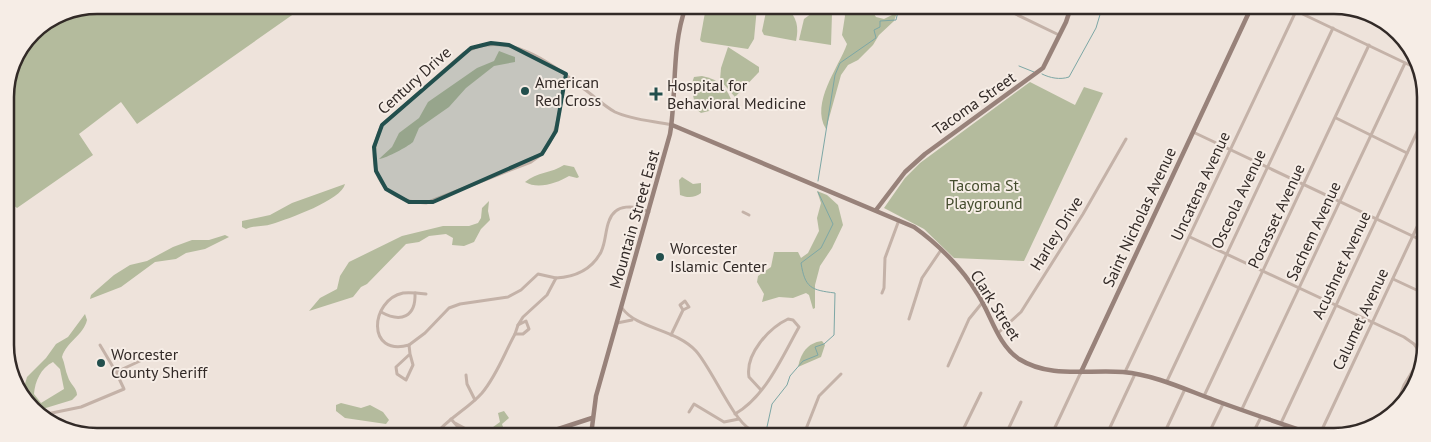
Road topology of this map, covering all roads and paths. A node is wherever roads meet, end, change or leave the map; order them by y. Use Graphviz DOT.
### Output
graph roads {
  1 [pos="684,14"];
  2 [pos="1015,14"];
  3 [pos="1069,14"];
  4 [pos="1248,14"];
  5 [pos="1295,14"];
  6 [pos="1302,14"];
  7 [pos="1332,28"];
  8 [pos="1060,36"];
  9 [pos="1369,46"];
  10 [pos="1405,63"];
  11 [pos="1411,66"];
  12 [pos="566,74"];
  13 [pos="1336,118"];
  14 [pos="672,125"];
  15 [pos="1193,132"];
  16 [pos="1417,132"];
  17 [pos="1371,136"];
  18 [pos="1126,139"];
  19 [pos="1231,149"];
  20 [pos="1407,153"];
  21 [pos="1267,167"];
  22 [pos="1304,184"];
  23 [pos="1341,202"];
  24 [pos="876,210"];
  25 [pos="649,212"];
  26 [pos="743,212"];
  27 [pos="748,215"];
  28 [pos="1376,218"];
  29 [pos="899,220"];
  30 [pos="1417,227"];
  31 [pos="1413,236"];
  32 [pos="1190,237"];
  33 [pos="1417,238"];
  34 [pos="941,250"];
  35 [pos="1226,254"];
  36 [pos="1264,271"];
  37 [pos="556,278"];
  38 [pos="1393,279"];
  39 [pos="1300,289"];
  40 [pos="1417,290"];
  41 [pos="415,293"];
  42 [pos="882,293"];
  43 [pos="426,294"];
  44 [pos="983,302"];
  45 [pos="1335,306"];
  46 [pos="621,308"];
  47 [pos="683,310"];
  48 [pos="381,312"];
  49 [pos="909,319"];
  50 [pos="632,320"];
  51 [pos="1372,322"];
  52 [pos="617,323"];
  53 [pos="518,325"];
  54 [pos="515,334"];
  55 [pos="671,334"];
  56 [pos="998,334"];
  57 [pos="100,345"];
  58 [pos="409,345"];
  59 [pos="1417,349"];
  60 [pos="410,354"];
  61 [pos="153,355"];
  62 [pos="948,366"];
  63 [pos="1413,370"];
  64 [pos="116,372"];
  65 [pos="1081,372"];
  66 [pos="1126,372"];
  67 [pos="1135,373"];
  68 [pos="841,374"];
  69 [pos="466,375"];
  70 [pos="1167,381"];
  71 [pos="1185,389"];
  72 [pos="761,390"];
  73 [pos="981,393"];
  74 [pos="1204,396"];
  75 [pos="1400,397"];
  76 [pos="475,400"];
  77 [pos="1021,402"];
  78 [pos="1223,403"];
  79 [pos="1242,409"];
  80 [pos="689,412"];
  81 [pos="50,413"];
  82 [pos="735,414"];
  83 [pos="1261,416"];
  84 [pos="592,418"];
  85 [pos="451,419"];
  86 [pos="738,419"];
  87 [pos="1281,423"];
  88 [pos="455,424"];
  89 [pos="441,428"];
  90 [pos="561,428"];
  91 [pos="591,428"];
  92 [pos="749,428"];
  93 [pos="806,428"];
  94 [pos="964,428"];
  95 [pos="1009,428"];
  96 [pos="1055,428"];
  97 [pos="1110,428"];
  98 [pos="1167,428"];
  99 [pos="1211,428"];
  100 [pos="1255,428"];
  101 [pos="1297,428"];
  102 [pos="1324,428"];
  1 -- 14 [label="street, Mountain Street East"];
  2 -- 8 [label="street"];
  3 -- 8 [label="street, Tacoma Street"];
  4 -- 15 [label="street, Saint Nicholas Avenue"];
  5 -- 19 [label="street, Uncatena Avenue"];
  6 -- 7 [label="street"];
  7 -- 9 [label="street"];
  7 -- 21 [label="street, Osceola Avenue"];
  8 -- 24 [label="street, Tacoma Street"];
  9 -- 10 [label="street"];
  9 -- 13 [label="street, Pocasset Avenue"];
  10 -- 11 [label="street"];
  10 -- 17 [label="street, Sachem Avenue"];
  12 -- 12 [label="street, Century Drive"];
  12 -- 14 [label="street, Century Drive"];
  13 -- 17 [label="street"];
  13 -- 22 [label="street, Pocasset Avenue"];
  14 -- 24 [label="street, Clark Street"];
  14 -- 25 [label="street, Mountain Street East"];
  15 -- 19 [label="street"];
  15 -- 65 [label="street, Saint Nicholas Avenue"];
  16 -- 20 [label="street, Acushnet Avenue"];
  17 -- 20 [label="street"];
  17 -- 23 [label="street, Sachem Avenue"];
  18 -- 56 [label="street, Harley Drive"];
  19 -- 21 [label="street"];
  19 -- 32 [label="street, Uncatena Avenue"];
  20 -- 28 [label="street, Acushnet Avenue"];
  21 -- 22 [label="street"];
  21 -- 35 [label="street, Osceola Avenue"];
  22 -- 23 [label="street"];
  22 -- 36 [label="street, Pocasset Avenue"];
  23 -- 28 [label="street"];
  23 -- 39 [label="street, Sachem Avenue"];
  24 -- 29 [label="street, Clark Street"];
  25 -- 37 [label="street"];
  25 -- 46 [label="street, Mountain Street East"];
  26 -- 27 [label="street"];
  28 -- 31 [label="street"];
  28 -- 45 [label="street, Acushnet Avenue"];
  29 -- 34 [label="street, Clark Street"];
  29 -- 42 [label="street"];
  30 -- 31 [label="street, Calumet Avenue"];
  31 -- 33 [label="street"];
  31 -- 38 [label="street, Calumet Avenue"];
  32 -- 35 [label="street"];
  32 -- 66 [label="street, Uncatena Avenue"];
  34 -- 44 [label="street, Clark Street"];
  34 -- 49 [label="street"];
  35 -- 36 [label="street"];
  35 -- 70 [label="street, Osceola Avenue"];
  36 -- 39 [label="street"];
  36 -- 74 [label="street, Pocasset Avenue"];
  37 -- 53 [label="street"];
  37 -- 58 [label="street"];
  38 -- 40 [label="street"];
  38 -- 51 [label="street, Calumet Avenue"];
  39 -- 45 [label="street"];
  39 -- 79 [label="street, Sachem Avenue"];
  41 -- 43 [label="street"];
  41 -- 48 [label="street"];
  41 -- 48 [label="street"];
  44 -- 56 [label="street, Clark Street"];
  44 -- 62 [label="street"];
  45 -- 51 [label="street"];
  45 -- 87 [label="street, Acushnet Avenue"];
  46 -- 50 [label="street"];
  46 -- 52 [label="street, Mountain Street East"];
  47 -- 55 [label="street"];
  48 -- 58 [label="street"];
  50 -- 52 [label="street"];
  50 -- 55 [label="street"];
  51 -- 59 [label="street"];
  51 -- 102 [label="street, Calumet Avenue"];
  52 -- 84 [label="street, Mountain Street East"];
  53 -- 54 [label="street"];
  53 -- 54 [label="street"];
  54 -- 76 [label="street"];
  55 -- 82 [label="street"];
  56 -- 65 [label="street, Clark Street"];
  57 -- 64 [label="street"];
  58 -- 60 [label="street"];
  60 -- 60 [label="street"];
  61 -- 64 [label="street"];
  63 -- 75 [label="street"];
  64 -- 81 [label="street"];
  65 -- 66 [label="street, Clark Street"];
  65 -- 96 [label="street, Saint Nicholas Avenue"];
  66 -- 67 [label="street, Clark Street"];
  67 -- 70 [label="street, Clark Street"];
  67 -- 97 [label="street"];
  68 -- 93 [label="street"];
  69 -- 76 [label="street"];
  70 -- 71 [label="street, Clark Street"];
  71 -- 74 [label="street, Clark Street"];
  71 -- 98 [label="street"];
  72 -- 72 [label="street"];
  72 -- 82 [label="street"];
  73 -- 94 [label="street"];
  74 -- 78 [label="street, Clark Street"];
  76 -- 85 [label="street"];
  77 -- 95 [label="street"];
  78 -- 79 [label="street, Clark Street"];
  78 -- 99 [label="street"];
  79 -- 83 [label="street, Clark Street"];
  80 -- 86 [label="street"];
  82 -- 86 [label="street"];
  83 -- 87 [label="street, Clark Street"];
  83 -- 100 [label="street"];
  84 -- 90 [label="street"];
  84 -- 91 [label="street, Mountain Street East"];
  85 -- 88 [label="street"];
  85 -- 89 [label="street"];
  86 -- 92 [label="street"];
  87 -- 101 [label="street, Clark Street"];
}
